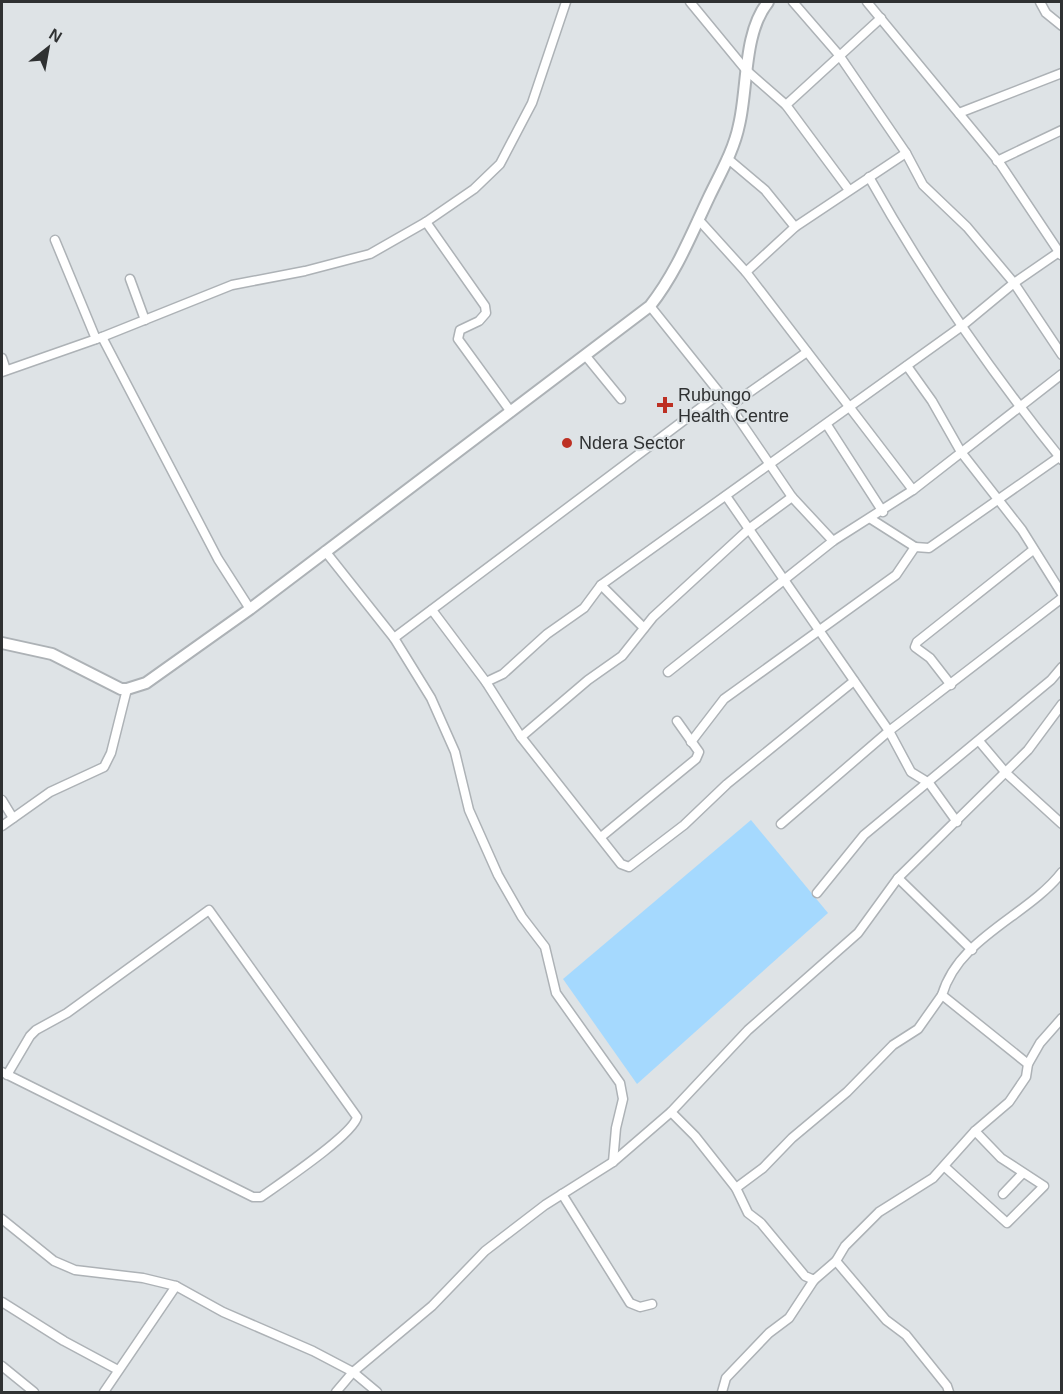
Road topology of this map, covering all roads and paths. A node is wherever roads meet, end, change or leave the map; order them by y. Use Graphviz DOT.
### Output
graph roads {
  1 [pos="566,2"];
  2 [pos="690,2"];
  3 [pos="768,2"];
  4 [pos="793,2"];
  5 [pos="867,2"];
  6 [pos="1040,2"];
  7 [pos="881,18"];
  8 [pos="1062,26"];
  9 [pos="839,55"];
  10 [pos="746,70"];
  11 [pos="1062,73"];
  12 [pos="786,105"];
  13 [pos="959,114"];
  14 [pos="1062,130"];
  15 [pos="906,153"];
  16 [pos="728,158"];
  17 [pos="998,161"];
  18 [pos="869,177"];
  19 [pos="849,190"];
  20 [pos="698,219"];
  21 [pos="426,222"];
  22 [pos="795,227"];
  23 [pos="55,240"];
  24 [pos="1060,254"];
  25 [pos="746,272"];
  26 [pos="130,279"];
  27 [pos="1014,283"];
  28 [pos="650,306"];
  29 [pos="145,320"];
  30 [pos="962,326"];
  31 [pos="99,338"];
  32 [pos="807,352"];
  33 [pos="585,355"];
  34 [pos="1062,355"];
  35 [pos="2,358"];
  36 [pos="907,366"];
  37 [pos="4,371"];
  38 [pos="1062,374"];
  39 [pos="719,394"];
  40 [pos="621,399"];
  41 [pos="1020,404"];
  42 [pos="730,406"];
  43 [pos="849,407"];
  44 [pos="511,412"];
  45 [pos="826,424"];
  46 [pos="961,452"];
  47 [pos="1060,459"];
  48 [pos="770,465"];
  49 [pos="913,490"];
  50 [pos="726,496"];
  51 [pos="792,497"];
  52 [pos="999,498"];
  53 [pos="883,512"];
  54 [pos="871,519"];
  55 [pos="750,528"];
  56 [pos="833,541"];
  57 [pos="915,547"];
  58 [pos="325,550"];
  59 [pos="1033,550"];
  60 [pos="785,579"];
  61 [pos="601,585"];
  62 [pos="1062,596"];
  63 [pos="250,609"];
  64 [pos="432,610"];
  65 [pos="644,628"];
  66 [pos="820,631"];
  67 [pos="394,638"];
  68 [pos="2,644"];
  69 [pos="1062,667"];
  70 [pos="668,672"];
  71 [pos="855,681"];
  72 [pos="486,682"];
  73 [pos="951,685"];
  74 [pos="127,689"];
  75 [pos="1062,704"];
  76 [pos="677,722"];
  77 [pos="889,730"];
  78 [pos="521,737"];
  79 [pos="979,741"];
  80 [pos="691,742"];
  81 [pos="1006,773"];
  82 [pos="929,783"];
  83 [pos="2,800"];
  84 [pos="13,818"];
  85 [pos="957,822"];
  86 [pos="780,824"];
  87 [pos="1062,824"];
  88 [pos="2,826"];
  89 [pos="601,837"];
  90 [pos="1062,872"];
  91 [pos="898,878"];
  92 [pos="817,893"];
  93 [pos="972,950"];
  94 [pos="942,995"];
  95 [pos="1062,1018"];
  96 [pos="1028,1064"];
  97 [pos="4,1073"];
  98 [pos="671,1112"];
  99 [pos="975,1131"];
  100 [pos="613,1162"];
  101 [pos="945,1167"];
  102 [pos="1022,1174"];
  103 [pos="736,1188"];
  104 [pos="562,1194"];
  105 [pos="1003,1194"];
  106 [pos="2,1219"];
  107 [pos="836,1261"];
  108 [pos="814,1280"];
  109 [pos="176,1286"];
  110 [pos="2,1302"];
  111 [pos="652,1304"];
  112 [pos="2,1366"];
  113 [pos="118,1370"];
  114 [pos="353,1372"];
  115 [pos="34,1392"];
  116 [pos="104,1392"];
  117 [pos="336,1392"];
  118 [pos="377,1392"];
  119 [pos="722,1392"];
  120 [pos="949,1392"];
  1 -- 21 [label="street"];
  2 -- 10 [label="street"];
  3 -- 10 [label="main road"];
  4 -- 9 [label="street"];
  5 -- 7 [label="street"];
  6 -- 8 [label="street"];
  7 -- 9 [label="street"];
  7 -- 13 [label="street"];
  9 -- 12 [label="street"];
  9 -- 15 [label="street"];
  10 -- 12 [label="street"];
  10 -- 16 [label="main road"];
  11 -- 13 [label="street"];
  12 -- 19 [label="street"];
  13 -- 17 [label="street"];
  14 -- 17 [label="street"];
  15 -- 18 [label="street"];
  15 -- 27 [label="street"];
  16 -- 20 [label="main road"];
  16 -- 22 [label="street"];
  17 -- 24 [label="street"];
  18 -- 19 [label="street"];
  18 -- 30 [label="street"];
  19 -- 22 [label="street"];
  20 -- 25 [label="street"];
  20 -- 28 [label="main road"];
  21 -- 29 [label="street"];
  21 -- 44 [label="street"];
  22 -- 25 [label="street"];
  23 -- 31 [label="street"];
  24 -- 27 [label="street"];
  25 -- 32 [label="street"];
  26 -- 29 [label="street"];
  27 -- 30 [label="street"];
  27 -- 34 [label="street"];
  28 -- 33 [label="main road"];
  28 -- 39 [label="street"];
  29 -- 31 [label="street"];
  30 -- 36 [label="street"];
  30 -- 41 [label="street"];
  31 -- 37 [label="street"];
  31 -- 63 [label="street"];
  32 -- 42 [label="street"];
  32 -- 43 [label="street"];
  33 -- 40 [label="street"];
  33 -- 44 [label="main road"];
  35 -- 37 [label="street"];
  36 -- 43 [label="street"];
  36 -- 46 [label="street"];
  38 -- 41 [label="street"];
  39 -- 42 [label="street"];
  39 -- 64 [label="street"];
  41 -- 46 [label="street"];
  41 -- 47 [label="street"];
  42 -- 48 [label="street"];
  43 -- 45 [label="street"];
  43 -- 49 [label="street"];
  44 -- 58 [label="main road"];
  45 -- 48 [label="street"];
  45 -- 53 [label="street"];
  46 -- 49 [label="street"];
  46 -- 52 [label="street"];
  47 -- 52 [label="street"];
  48 -- 50 [label="street"];
  48 -- 51 [label="street"];
  49 -- 53 [label="street"];
  50 -- 55 [label="street"];
  50 -- 61 [label="street"];
  51 -- 55 [label="street"];
  51 -- 56 [label="street"];
  52 -- 57 [label="street"];
  52 -- 59 [label="street"];
  53 -- 54 [label="street"];
  54 -- 56 [label="street"];
  54 -- 57 [label="street"];
  55 -- 60 [label="street"];
  55 -- 65 [label="street"];
  56 -- 60 [label="street"];
  57 -- 66 [label="street"];
  58 -- 63 [label="main road"];
  58 -- 67 [label="street"];
  59 -- 62 [label="street"];
  59 -- 73 [label="street"];
  60 -- 66 [label="street"];
  60 -- 70 [label="street"];
  61 -- 65 [label="street"];
  61 -- 72 [label="street"];
  62 -- 73 [label="street"];
  63 -- 74 [label="main road"];
  64 -- 67 [label="street"];
  64 -- 72 [label="street"];
  65 -- 78 [label="street"];
  66 -- 71 [label="street"];
  66 -- 80 [label="street"];
  67 -- 100 [label="street"];
  68 -- 74 [label="main road"];
  69 -- 79 [label="street"];
  71 -- 77 [label="street"];
  71 -- 89 [label="street"];
  72 -- 78 [label="street"];
  73 -- 77 [label="street"];
  74 -- 84 [label="street"];
  75 -- 81 [label="street"];
  76 -- 80 [label="street"];
  77 -- 82 [label="street"];
  77 -- 86 [label="street"];
  78 -- 89 [label="street"];
  79 -- 81 [label="street"];
  79 -- 82 [label="street"];
  80 -- 89 [label="street"];
  81 -- 85 [label="street"];
  81 -- 87 [label="street"];
  82 -- 85 [label="street"];
  82 -- 92 [label="street"];
  83 -- 84 [label="street"];
  84 -- 88 [label="street"];
  85 -- 91 [label="street"];
  90 -- 93 [label="street"];
  91 -- 93 [label="street"];
  91 -- 98 [label="street"];
  93 -- 94 [label="street"];
  94 -- 96 [label="street"];
  94 -- 103 [label="street"];
  95 -- 96 [label="street"];
  96 -- 99 [label="street"];
  97 -- 97 [label="street"];
  98 -- 100 [label="street"];
  98 -- 103 [label="street"];
  99 -- 101 [label="street"];
  99 -- 102 [label="street"];
  100 -- 104 [label="street"];
  101 -- 102 [label="street"];
  101 -- 107 [label="street"];
  102 -- 105 [label="street"];
  103 -- 108 [label="street"];
  104 -- 111 [label="street"];
  104 -- 114 [label="street"];
  106 -- 109 [label="street"];
  107 -- 108 [label="street"];
  107 -- 120 [label="street"];
  108 -- 119 [label="street"];
  109 -- 113 [label="street"];
  109 -- 114 [label="street"];
  110 -- 113 [label="street"];
  112 -- 115 [label="street"];
  113 -- 116 [label="street"];
  114 -- 117 [label="street"];
  114 -- 118 [label="street"];
}
